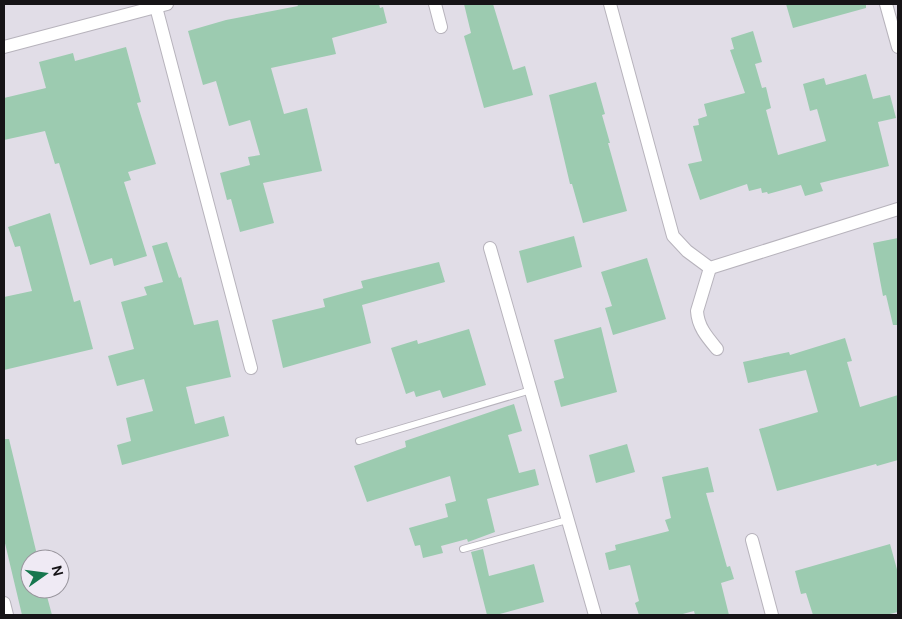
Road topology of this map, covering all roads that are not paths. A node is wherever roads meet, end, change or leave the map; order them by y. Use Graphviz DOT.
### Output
graph roads {
  1 [pos="436,4"];
  2 [pos="610,4"];
  3 [pos="886,4"];
  4 [pos="161,6"];
  5 [pos="440,27"];
  6 [pos="4,47"];
  7 [pos="898,47"];
  8 [pos="898,209"];
  9 [pos="490,248"];
  10 [pos="710,268"];
  11 [pos="717,349"];
  12 [pos="251,368"];
  13 [pos="531,390"];
  14 [pos="359,441"];
  15 [pos="567,520"];
  16 [pos="752,540"];
  17 [pos="464,549"];
  18 [pos="4,602"];
  19 [pos="7,615"];
  20 [pos="595,615"];
  21 [pos="772,615"];
  1 -- 5 [label="street"];
  2 -- 10 [label="street"];
  3 -- 7 [label="street"];
  4 -- 6 [label="street"];
  4 -- 12 [label="street"];
  8 -- 10 [label="street"];
  9 -- 13 [label="street"];
  10 -- 11 [label="street"];
  13 -- 14 [label="lane"];
  13 -- 15 [label="street"];
  15 -- 17 [label="lane"];
  15 -- 20 [label="street"];
  16 -- 21 [label="street"];
  18 -- 19 [label="street"];
}
